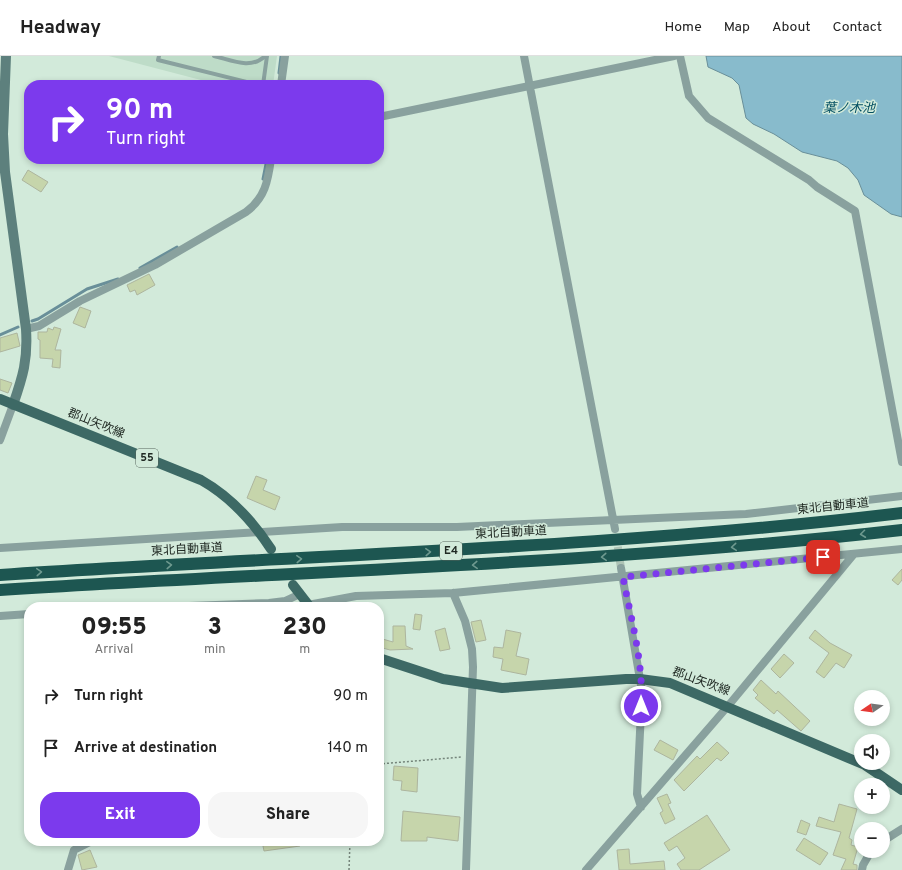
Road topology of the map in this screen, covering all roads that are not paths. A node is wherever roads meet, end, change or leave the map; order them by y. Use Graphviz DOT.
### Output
graph roads {
  1 [pos="6,56"];
  2 [pos="159,56"];
  3 [pos="214,56"];
  4 [pos="266,56"];
  5 [pos="285,56"];
  6 [pos="524,56"];
  7 [pos="674,56"];
  8 [pos="680,56"];
  9 [pos="239,80"];
  10 [pos="264,80"];
  11 [pos="282,80"];
  12 [pos="530,86"];
  13 [pos="384,116"];
  14 [pos="1,134"];
  15 [pos="270,164"];
  16 [pos="26,329"];
  17 [pos="0,399"];
  18 [pos="13,405"];
  19 [pos="0,440"];
  20 [pos="902,462"];
  21 [pos="902,496"];
  22 [pos="902,513"];
  23 [pos="613,519"];
  24 [pos="615,530"];
  25 [pos="902,530"];
  26 [pos="260,532"];
  27 [pos="0,548"];
  28 [pos="271,549"];
  29 [pos="902,549"];
  30 [pos="854,554"];
  31 [pos="621,568"];
  32 [pos="0,575"];
  33 [pos="623,577"];
  34 [pos="293,585"];
  35 [pos="0,590"];
  36 [pos="453,593"];
  37 [pos="300,594"];
  38 [pos="274,602"];
  39 [pos="306,602"];
  40 [pos="328,602"];
  41 [pos="24,614"];
  42 [pos="0,616"];
  43 [pos="384,660"];
  44 [pos="640,679"];
  45 [pos="471,683"];
  46 [pos="728,706"];
  47 [pos="902,790"];
  48 [pos="640,807"];
  49 [pos="902,829"];
  50 [pos="890,837"];
  51 [pos="82,846"];
  52 [pos="867,858"];
  53 [pos="68,870"];
  54 [pos="466,870"];
  55 [pos="586,870"];
  56 [pos="862,870"];
  1 -- 14 [label="street"];
  2 -- 9 [label="lane"];
  3 -- 4 [label="lane"];
  4 -- 10 [label="lane"];
  5 -- 11 [label="street"];
  6 -- 12 [label="street"];
  7 -- 12 [label="street"];
  8 -- 20 [label="street"];
  12 -- 13 [label="street"];
  12 -- 23 [label="street"];
  14 -- 16 [label="street"];
  15 -- 16 [label="street"];
  16 -- 18 [label="street"];
  17 -- 18 [label="main road, 郡山矢吹線 / 55"];
  18 -- 19 [label="street"];
  18 -- 26 [label="main road, 郡山矢吹線 / 55"];
  21 -- 23 [label="street"];
  32 -- 22 [label="highway, 東北自動車道 / E4, one-way"];
  23 -- 24 [label="street"];
  23 -- 26 [label="street"];
  25 -- 35 [label="highway, E4, one-way"];
  26 -- 27 [label="street"];
  26 -- 28 [label="main road, 郡山矢吹線 / 55"];
  29 -- 30 [label="street"];
  30 -- 33 [label="street"];
  30 -- 46 [label="street"];
  31 -- 33 [label="street"];
  33 -- 36 [label="street"];
  33 -- 44 [label="street"];
  34 -- 37 [label="main road"];
  36 -- 40 [label="street"];
  36 -- 45 [label="street"];
  37 -- 38 [label="street"];
  37 -- 39 [label="main road"];
  41 -- 42 [label="street"];
  43 -- 45 [label="main road, 郡山矢吹線"];
  44 -- 45 [label="main road, 郡山矢吹線"];
  44 -- 46 [label="main road, 郡山矢吹線"];
  44 -- 48 [label="street"];
  45 -- 54 [label="street"];
  46 -- 47 [label="main road, 郡山矢吹線"];
  46 -- 48 [label="street"];
  48 -- 55 [label="street"];
  49 -- 50 [label="street"];
  51 -- 53 [label="street"];
  52 -- 56 [label="street"];
}
